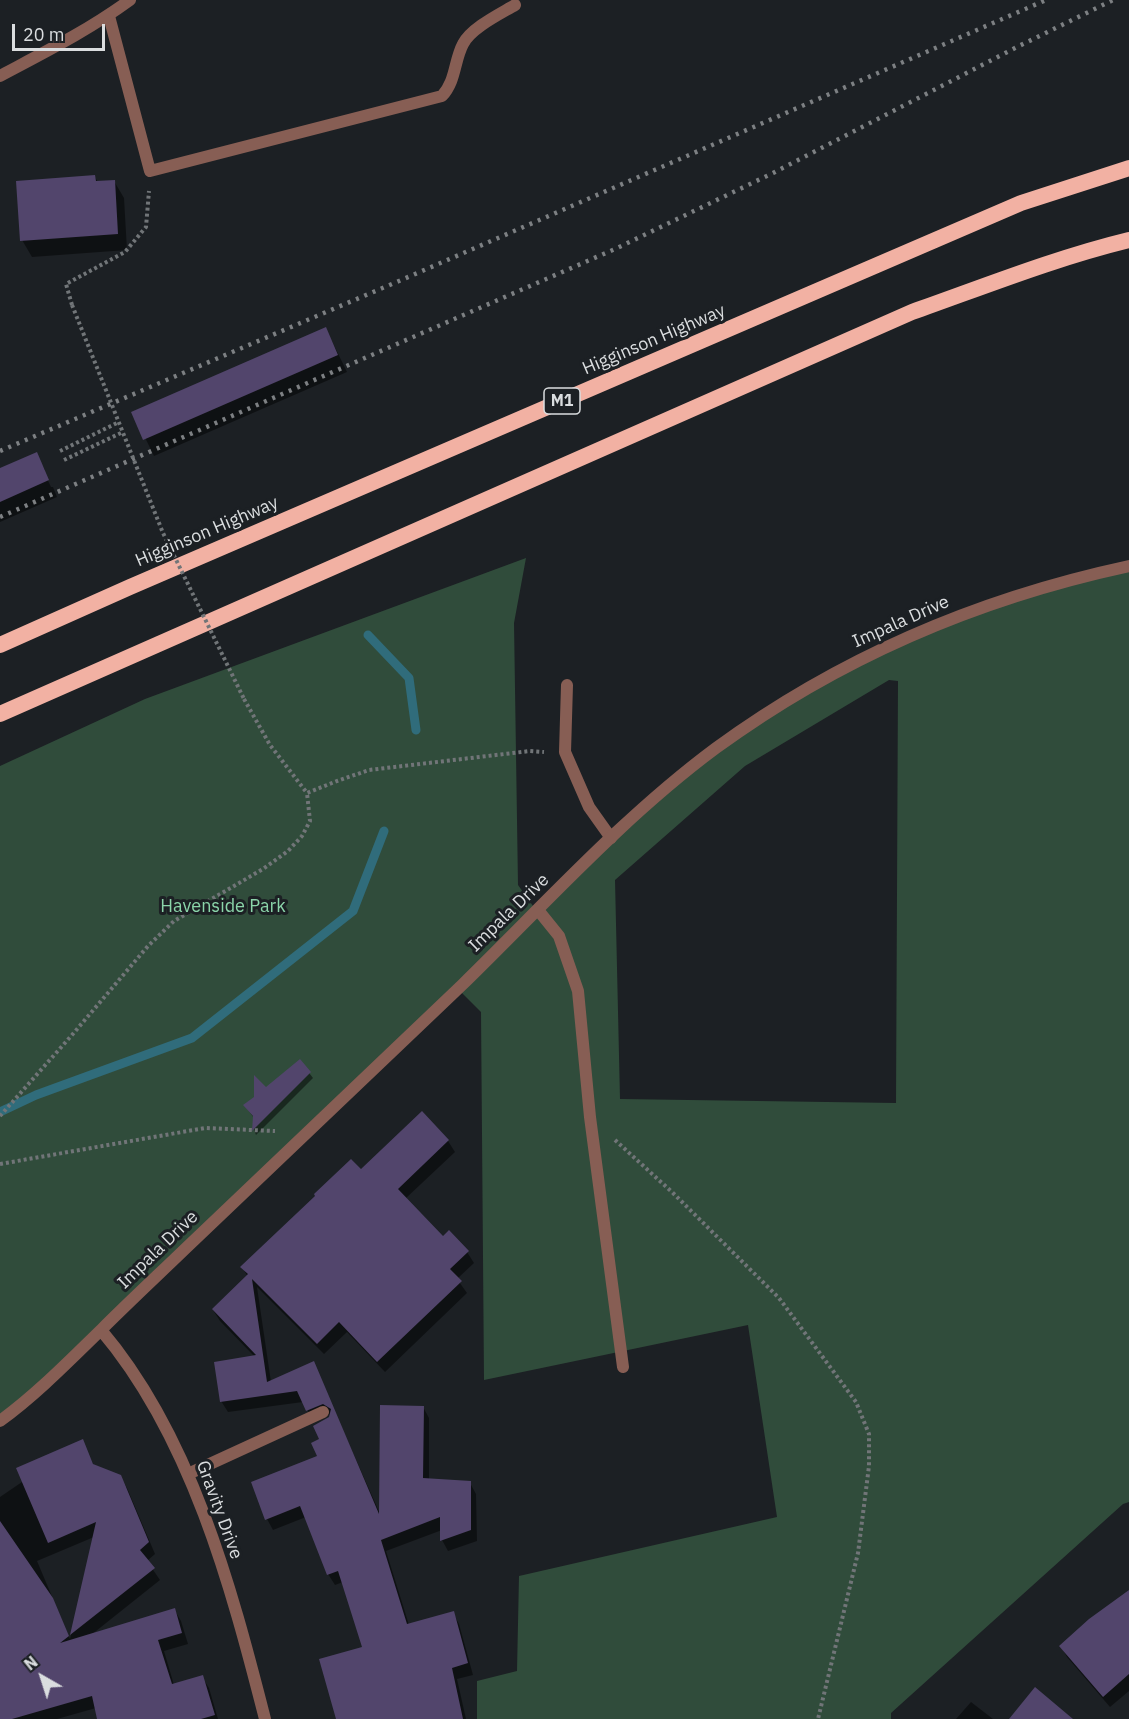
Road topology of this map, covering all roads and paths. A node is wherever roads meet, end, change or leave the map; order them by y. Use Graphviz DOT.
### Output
graph roads {
  1 [pos="130,0"];
  2 [pos="515,5"];
  3 [pos="109,16"];
  4 [pos="0,76"];
  5 [pos="1129,168"];
  6 [pos="150,171"];
  7 [pos="1129,240"];
  8 [pos="119,422"];
  9 [pos="123,432"];
  10 [pos="60,451"];
  11 [pos="64,460"];
  12 [pos="1129,566"];
  13 [pos="0,645"];
  14 [pos="567,685"];
  15 [pos="0,714"];
  16 [pos="565,753"];
  17 [pos="308,793"];
  18 [pos="611,838"];
  19 [pos="538,910"];
  20 [pos="0,1116"];
  21 [pos="590,1117"];
  22 [pos="306,1133"];
  23 [pos="0,1164"];
  24 [pos="101,1330"];
  25 [pos="623,1368"];
  26 [pos="323,1412"];
  27 [pos="0,1421"];
  28 [pos="188,1474"];
  29 [pos="265,1719"];
  30 [pos="818,1719"];
  1 -- 3 [label="street"];
  2 -- 6 [label="street"];
  3 -- 4 [label="street"];
  3 -- 6 [label="street"];
  5 -- 13 [label="highway, Higginson Highway / M1"];
  6 -- 8 [label="path, bridge"];
  7 -- 15 [label="highway"];
  8 -- 9 [label="path, bridge"];
  8 -- 10 [label="path"];
  9 -- 11 [label="path"];
  9 -- 17 [label="path, bridge"];
  12 -- 18 [label="street, Impala Drive"];
  14 -- 16 [label="street"];
  16 -- 17 [label="path"];
  16 -- 18 [label="street"];
  17 -- 20 [label="path"];
  18 -- 19 [label="street, Impala Drive"];
  19 -- 21 [label="street"];
  19 -- 22 [label="street, Impala Drive"];
  21 -- 25 [label="street"];
  21 -- 30 [label="path"];
  22 -- 23 [label="path"];
  22 -- 24 [label="street, Impala Drive"];
  24 -- 27 [label="street, Impala Drive"];
  24 -- 28 [label="street, Gravity Drive"];
  26 -- 28 [label="street"];
  28 -- 29 [label="street, Gravity Drive"];
}
